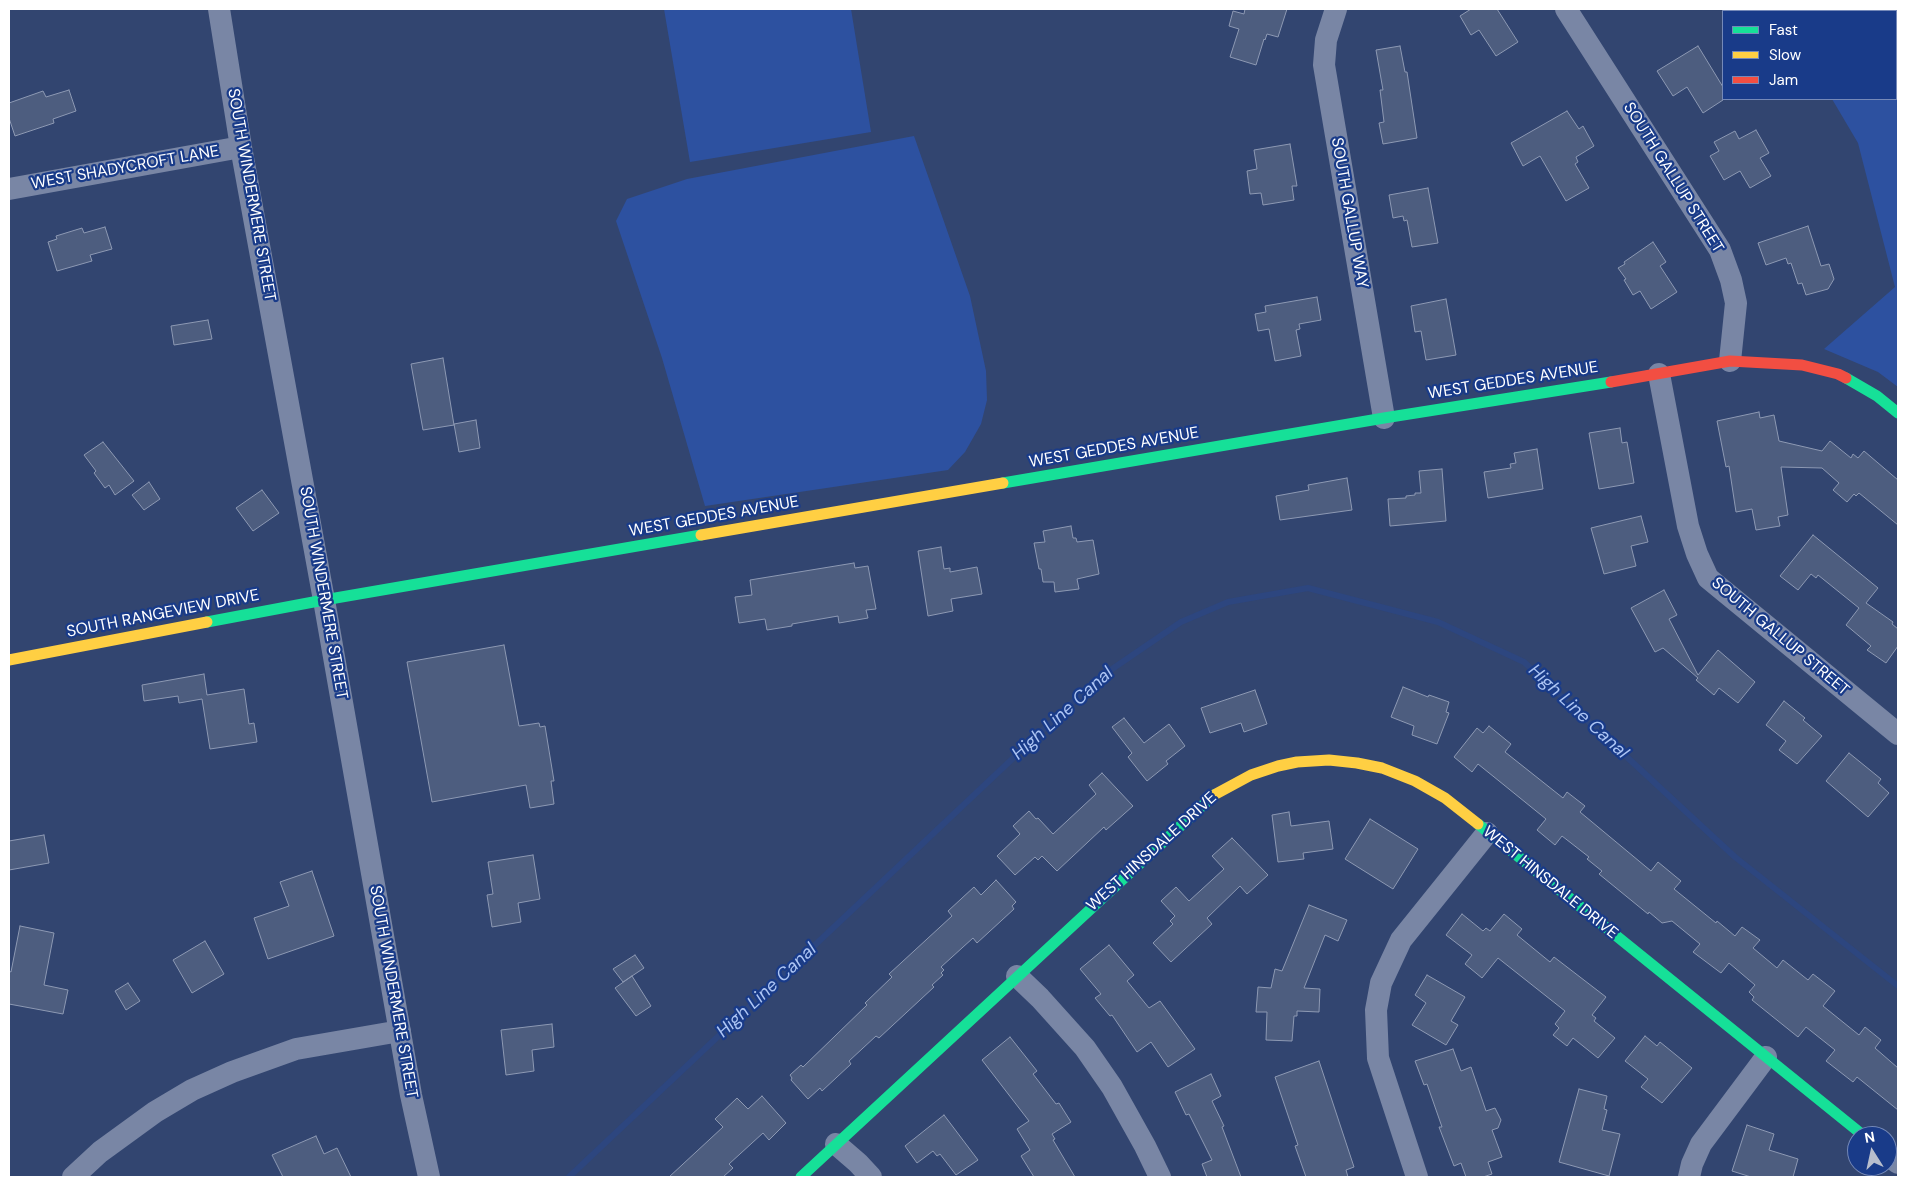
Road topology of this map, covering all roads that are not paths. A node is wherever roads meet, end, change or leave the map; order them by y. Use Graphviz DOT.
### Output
graph roads {
  1 [pos="219,9"];
  2 [pos="1336,9"];
  3 [pos="1566,9"];
  4 [pos="241,147"];
  5 [pos="9,189"];
  6 [pos="1730,361"];
  7 [pos="1659,374"];
  8 [pos="1898,413"];
  9 [pos="1384,418"];
  10 [pos="324,600"];
  11 [pos="9,660"];
  12 [pos="1898,734"];
  13 [pos="1487,833"];
  14 [pos="1017,976"];
  15 [pos="400,1031"];
  16 [pos="1766,1057"];
  17 [pos="1852,1126"];
  18 [pos="836,1144"];
  19 [pos="74,1177"];
  20 [pos="428,1177"];
  21 [pos="801,1177"];
  22 [pos="871,1177"];
  23 [pos="1160,1177"];
  24 [pos="1417,1177"];
  25 [pos="1689,1177"];
  1 -- 4 [label="street, SOUTH WINDERMERE STREET"];
  2 -- 9 [label="street, SOUTH GALLUP WAY"];
  3 -- 6 [label="street, SOUTH GALLUP STREET"];
  4 -- 5 [label="street, WEST SHADYCROFT LANE"];
  4 -- 10 [label="street, SOUTH WINDERMERE STREET"];
  6 -- 7 [label="street, WEST GEDDES AVENUE"];
  6 -- 8 [label="street, WEST GEDDES AVENUE"];
  7 -- 9 [label="street, WEST GEDDES AVENUE"];
  7 -- 12 [label="street, SOUTH GALLUP STREET"];
  9 -- 10 [label="street, WEST GEDDES AVENUE"];
  10 -- 11 [label="street, SOUTH RANGEVIEW DRIVE"];
  10 -- 15 [label="street, SOUTH WINDERMERE STREET"];
  13 -- 14 [label="street, WEST HINSDALE DRIVE"];
  13 -- 16 [label="street, WEST HINSDALE DRIVE"];
  13 -- 24 [label="street"];
  14 -- 18 [label="street, WEST HINSDALE DRIVE"];
  14 -- 23 [label="street"];
  15 -- 19 [label="street"];
  15 -- 20 [label="street, SOUTH WINDERMERE STREET"];
  16 -- 17 [label="street, WEST HINSDALE DRIVE"];
  16 -- 25 [label="street"];
  18 -- 21 [label="street, WEST HINSDALE DRIVE"];
  18 -- 22 [label="street"];
}
